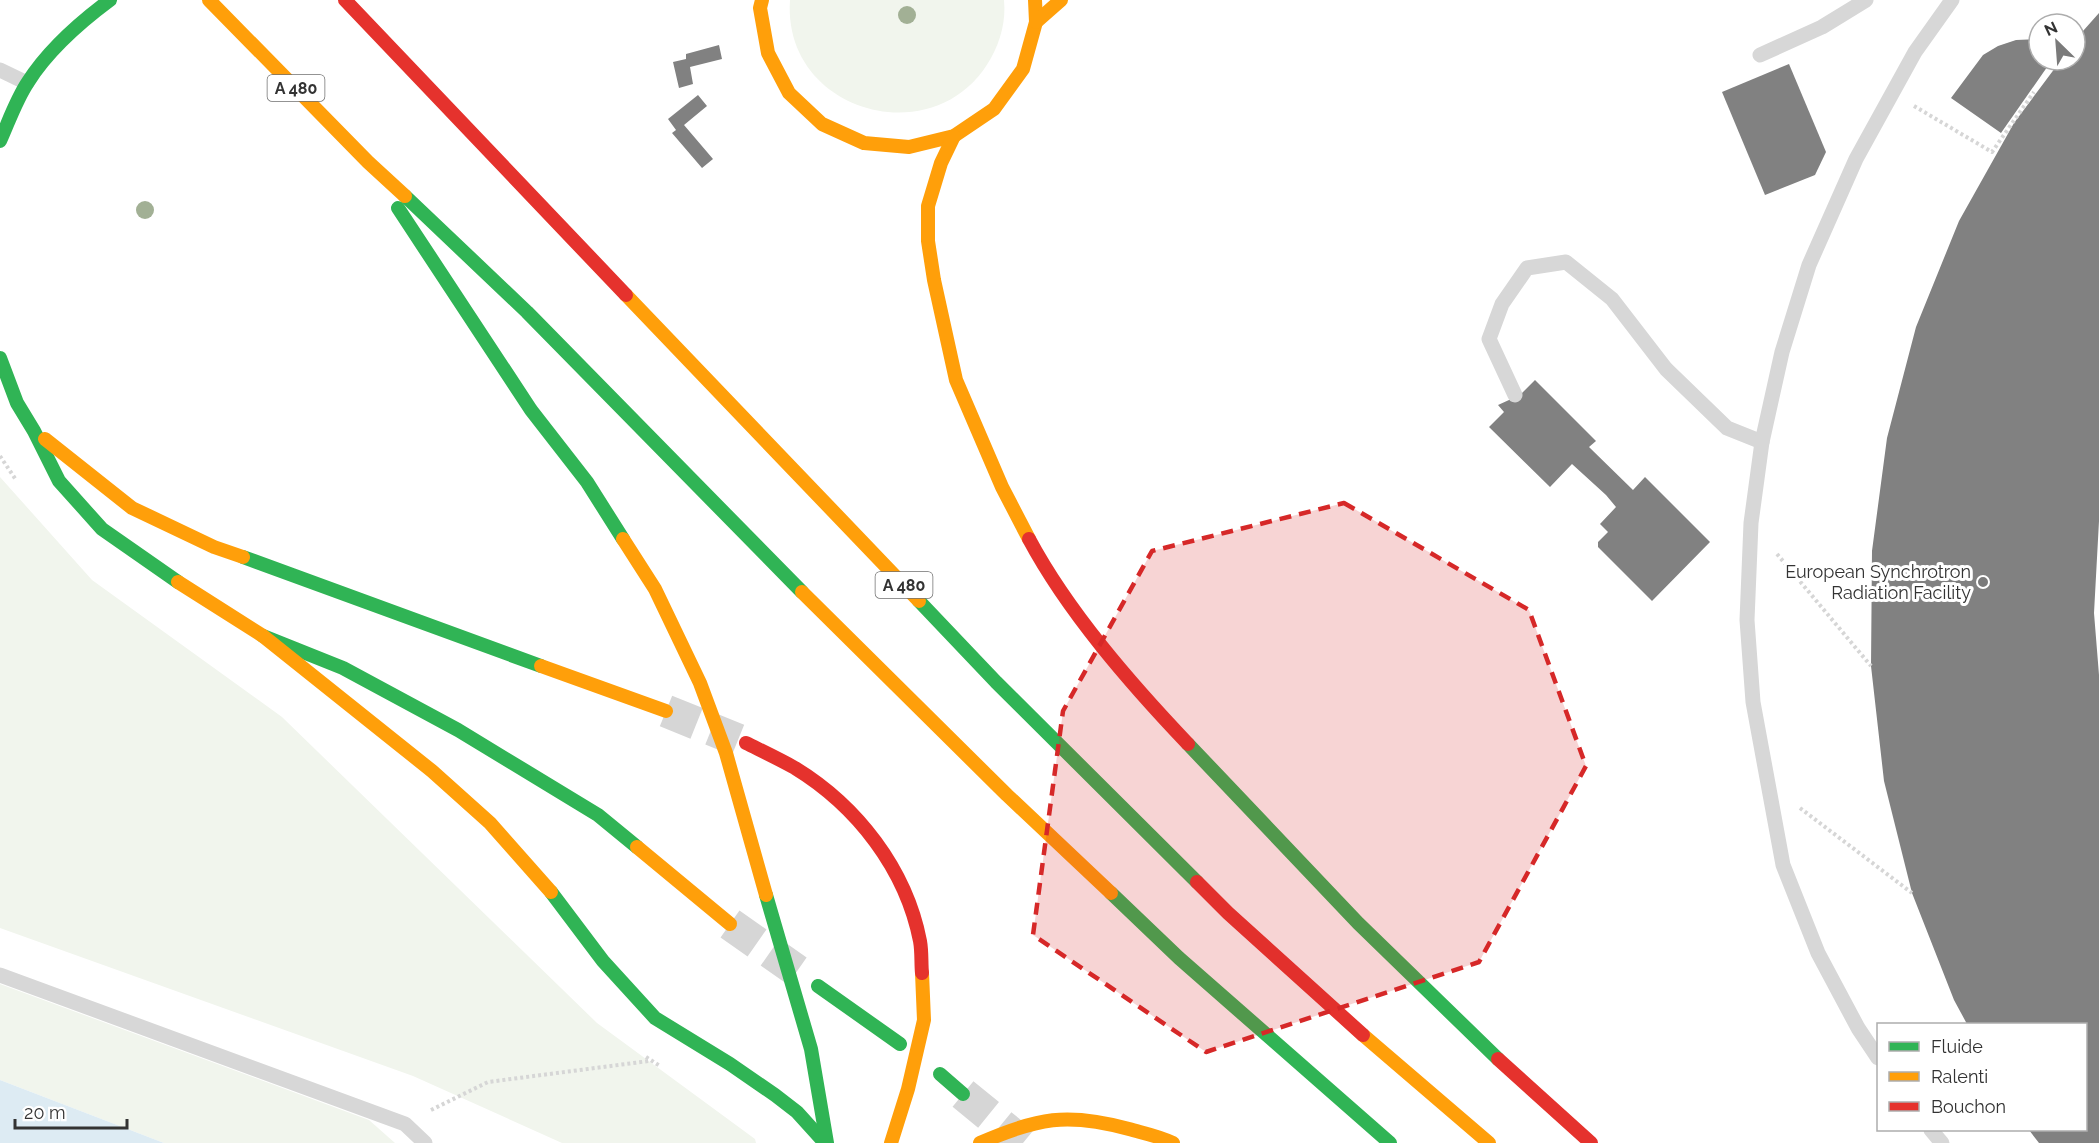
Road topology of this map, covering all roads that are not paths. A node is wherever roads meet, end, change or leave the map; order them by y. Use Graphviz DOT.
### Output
graph roads {
  1 [pos="110,0"];
  2 [pos="209,0"];
  3 [pos="345,0"];
  4 [pos="1035,0"];
  5 [pos="1060,0"];
  6 [pos="1866,0"];
  7 [pos="1952,0"];
  8 [pos="759,3"];
  9 [pos="1036,22"];
  10 [pos="1760,55"];
  11 [pos="0,70"];
  12 [pos="27,83"];
  13 [pos="954,136"];
  14 [pos="0,141"];
  15 [pos="368,162"];
  16 [pos="0,358"];
  17 [pos="1515,395"];
  18 [pos="34,430"];
  19 [pos="1762,442"];
  20 [pos="263,636"];
  21 [pos="666,711"];
  22 [pos="746,743"];
  23 [pos="730,924"];
  24 [pos="0,975"];
  25 [pos="818,986"];
  26 [pos="900,1044"];
  27 [pos="1877,1056"];
  28 [pos="940,1074"];
  29 [pos="963,1094"];
  30 [pos="1932,1131"];
  31 [pos="425,1143"];
  32 [pos="826,1143"];
  33 [pos="891,1143"];
  34 [pos="980,1143"];
  35 [pos="1173,1143"];
  36 [pos="1390,1143"];
  37 [pos="1489,1143"];
  38 [pos="1591,1143"];
  39 [pos="1942,1143"];
  1 -- 12 [label="main road"];
  2 -- 15 [label="main road, A 480"];
  3 -- 37 [label="main road, A 480"];
  4 -- 9 [label="main road"];
  5 -- 9 [label="main road"];
  6 -- 10 [label="lane"];
  7 -- 19 [label="lane"];
  8 -- 13 [label="main road"];
  9 -- 13 [label="main road"];
  11 -- 12 [label="lane"];
  12 -- 14 [label="main road"];
  13 -- 38 [label="main road"];
  15 -- 32 [label="main road"];
  15 -- 36 [label="main road, A 480"];
  16 -- 18 [label="main road"];
  17 -- 19 [label="lane"];
  18 -- 20 [label="main road"];
  18 -- 21 [label="main road"];
  19 -- 27 [label="lane"];
  20 -- 23 [label="main road"];
  20 -- 32 [label="main road"];
  22 -- 33 [label="main road"];
  24 -- 31 [label="lane"];
  25 -- 26 [label="main road"];
  28 -- 29 [label="main road"];
  30 -- 39 [label="lane"];
  34 -- 35 [label="main road"];
}
